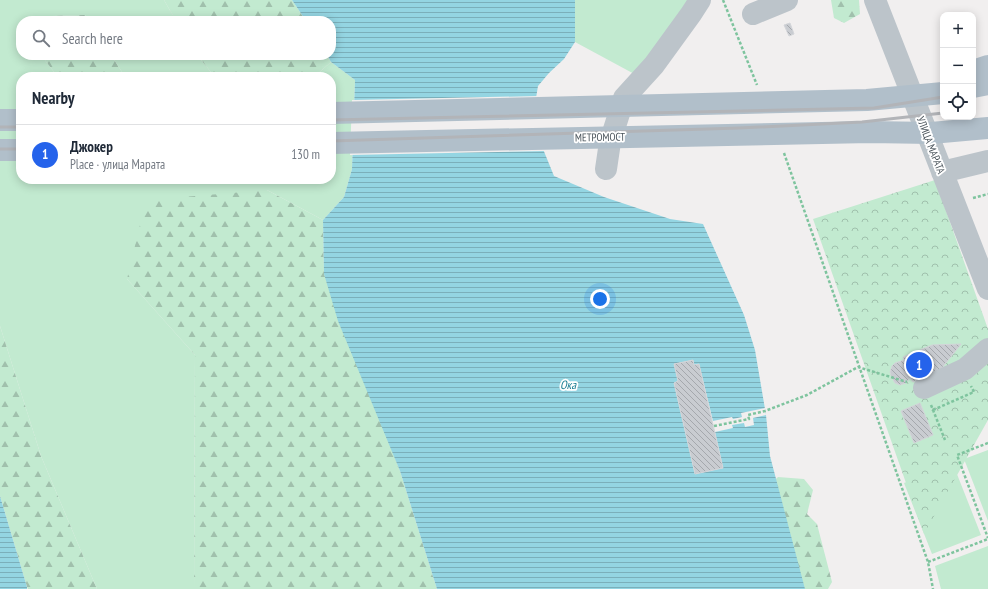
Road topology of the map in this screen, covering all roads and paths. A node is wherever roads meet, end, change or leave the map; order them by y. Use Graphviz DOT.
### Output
graph roads {
  1 [pos="700,0"];
  2 [pos="723,0"];
  3 [pos="787,0"];
  4 [pos="875,0"];
  5 [pos="753,14"];
  6 [pos="988,66"];
  7 [pos="976,70"];
  8 [pos="940,82"];
  9 [pos="988,84"];
  10 [pos="757,86"];
  11 [pos="976,86"];
  12 [pos="940,93"];
  13 [pos="867,100"];
  14 [pos="336,113"];
  15 [pos="988,115"];
  16 [pos="0,120"];
  17 [pos="16,120"];
  18 [pos="960,126"];
  19 [pos="988,128"];
  20 [pos="336,143"];
  21 [pos="0,150"];
  22 [pos="16,150"];
  23 [pos="783,151"];
  24 [pos="988,161"];
  25 [pos="606,169"];
  26 [pos="942,172"];
  27 [pos="988,289"];
  28 [pos="988,350"];
  29 [pos="858,367"];
  30 [pos="924,388"];
  31 [pos="714,426"];
  32 [pos="945,440"];
  33 [pos="988,443"];
  34 [pos="988,538"];
  35 [pos="928,562"];
  36 [pos="933,589"];
  1 -- 25 [label="street"];
  2 -- 10 [label="path"];
  3 -- 5 [label="street"];
  4 -- 26 [label="street, УЛИЦА МАРАТА"];
  6 -- 7 [label="main road"];
  8 -- 13 [label="main road"];
  9 -- 11 [label="main road"];
  12 -- 13 [label="main road"];
  13 -- 14 [label="main road"];
  15 -- 18 [label="main road"];
  16 -- 17 [label="main road"];
  18 -- 19 [label="main road"];
  18 -- 20 [label="main road, МЕТРОМОСТ"];
  21 -- 22 [label="main road"];
  23 -- 29 [label="path"];
  24 -- 26 [label="street"];
  26 -- 27 [label="street, УЛИЦА МАРАТА"];
  28 -- 30 [label="street"];
  29 -- 30 [label="path"];
  29 -- 31 [label="path"];
  29 -- 35 [label="path"];
  30 -- 32 [label="path"];
  33 -- 34 [label="path"];
  34 -- 35 [label="path"];
  35 -- 36 [label="path"];
}
